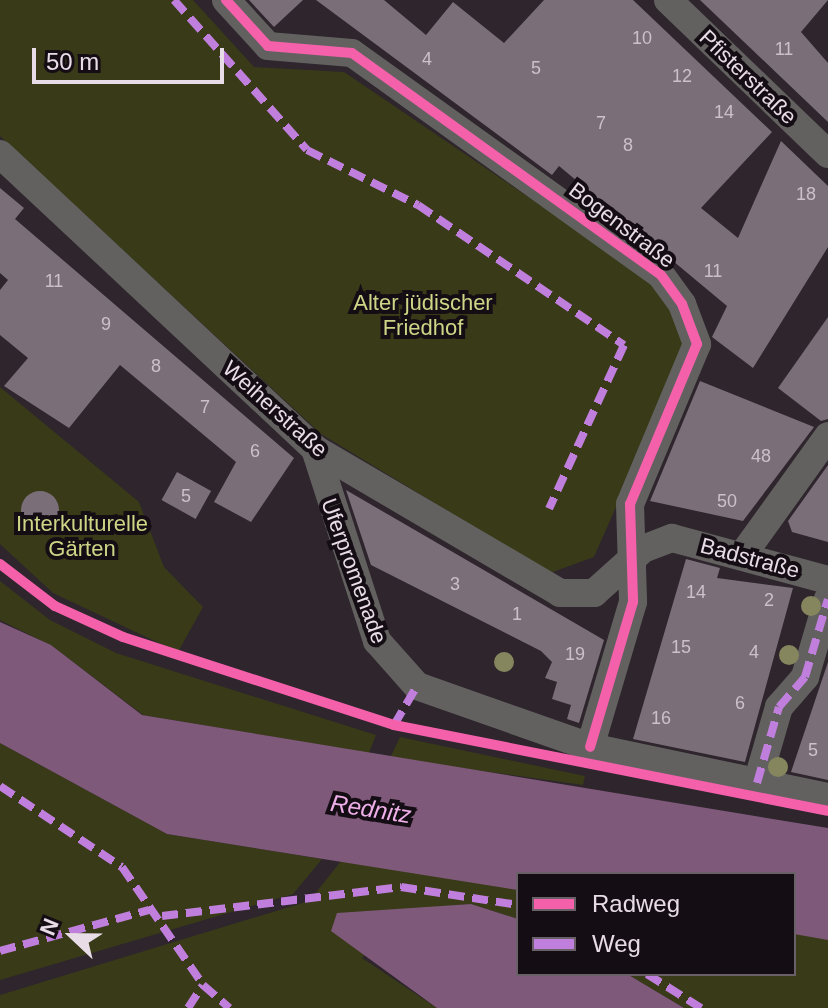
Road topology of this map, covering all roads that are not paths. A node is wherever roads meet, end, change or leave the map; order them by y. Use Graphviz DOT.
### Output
graph roads {
  1 [pos="226,0"];
  2 [pos="668,0"];
  3 [pos="0,154"];
  4 [pos="828,154"];
  5 [pos="828,436"];
  6 [pos="315,449"];
  7 [pos="744,553"];
  8 [pos="631,563"];
  9 [pos="828,580"];
  10 [pos="828,599"];
  11 [pos="590,747"];
  12 [pos="757,783"];
  13 [pos="828,797"];
  1 -- 8 [label="street, Bogenstraße"];
  2 -- 4 [label="street, Pfisterstraße"];
  3 -- 6 [label="street, Weiherstraße"];
  5 -- 7 [label="street"];
  6 -- 8 [label="street, Weiherstraße"];
  6 -- 11 [label="street, Uferpromenade"];
  7 -- 8 [label="street, Badstraße"];
  7 -- 9 [label="street, Badstraße"];
  8 -- 11 [label="street, Bogenstraße"];
  10 -- 12 [label="street"];
  11 -- 12 [label="street, Uferpromenade"];
  12 -- 13 [label="street, Uferpromenade"];
}
